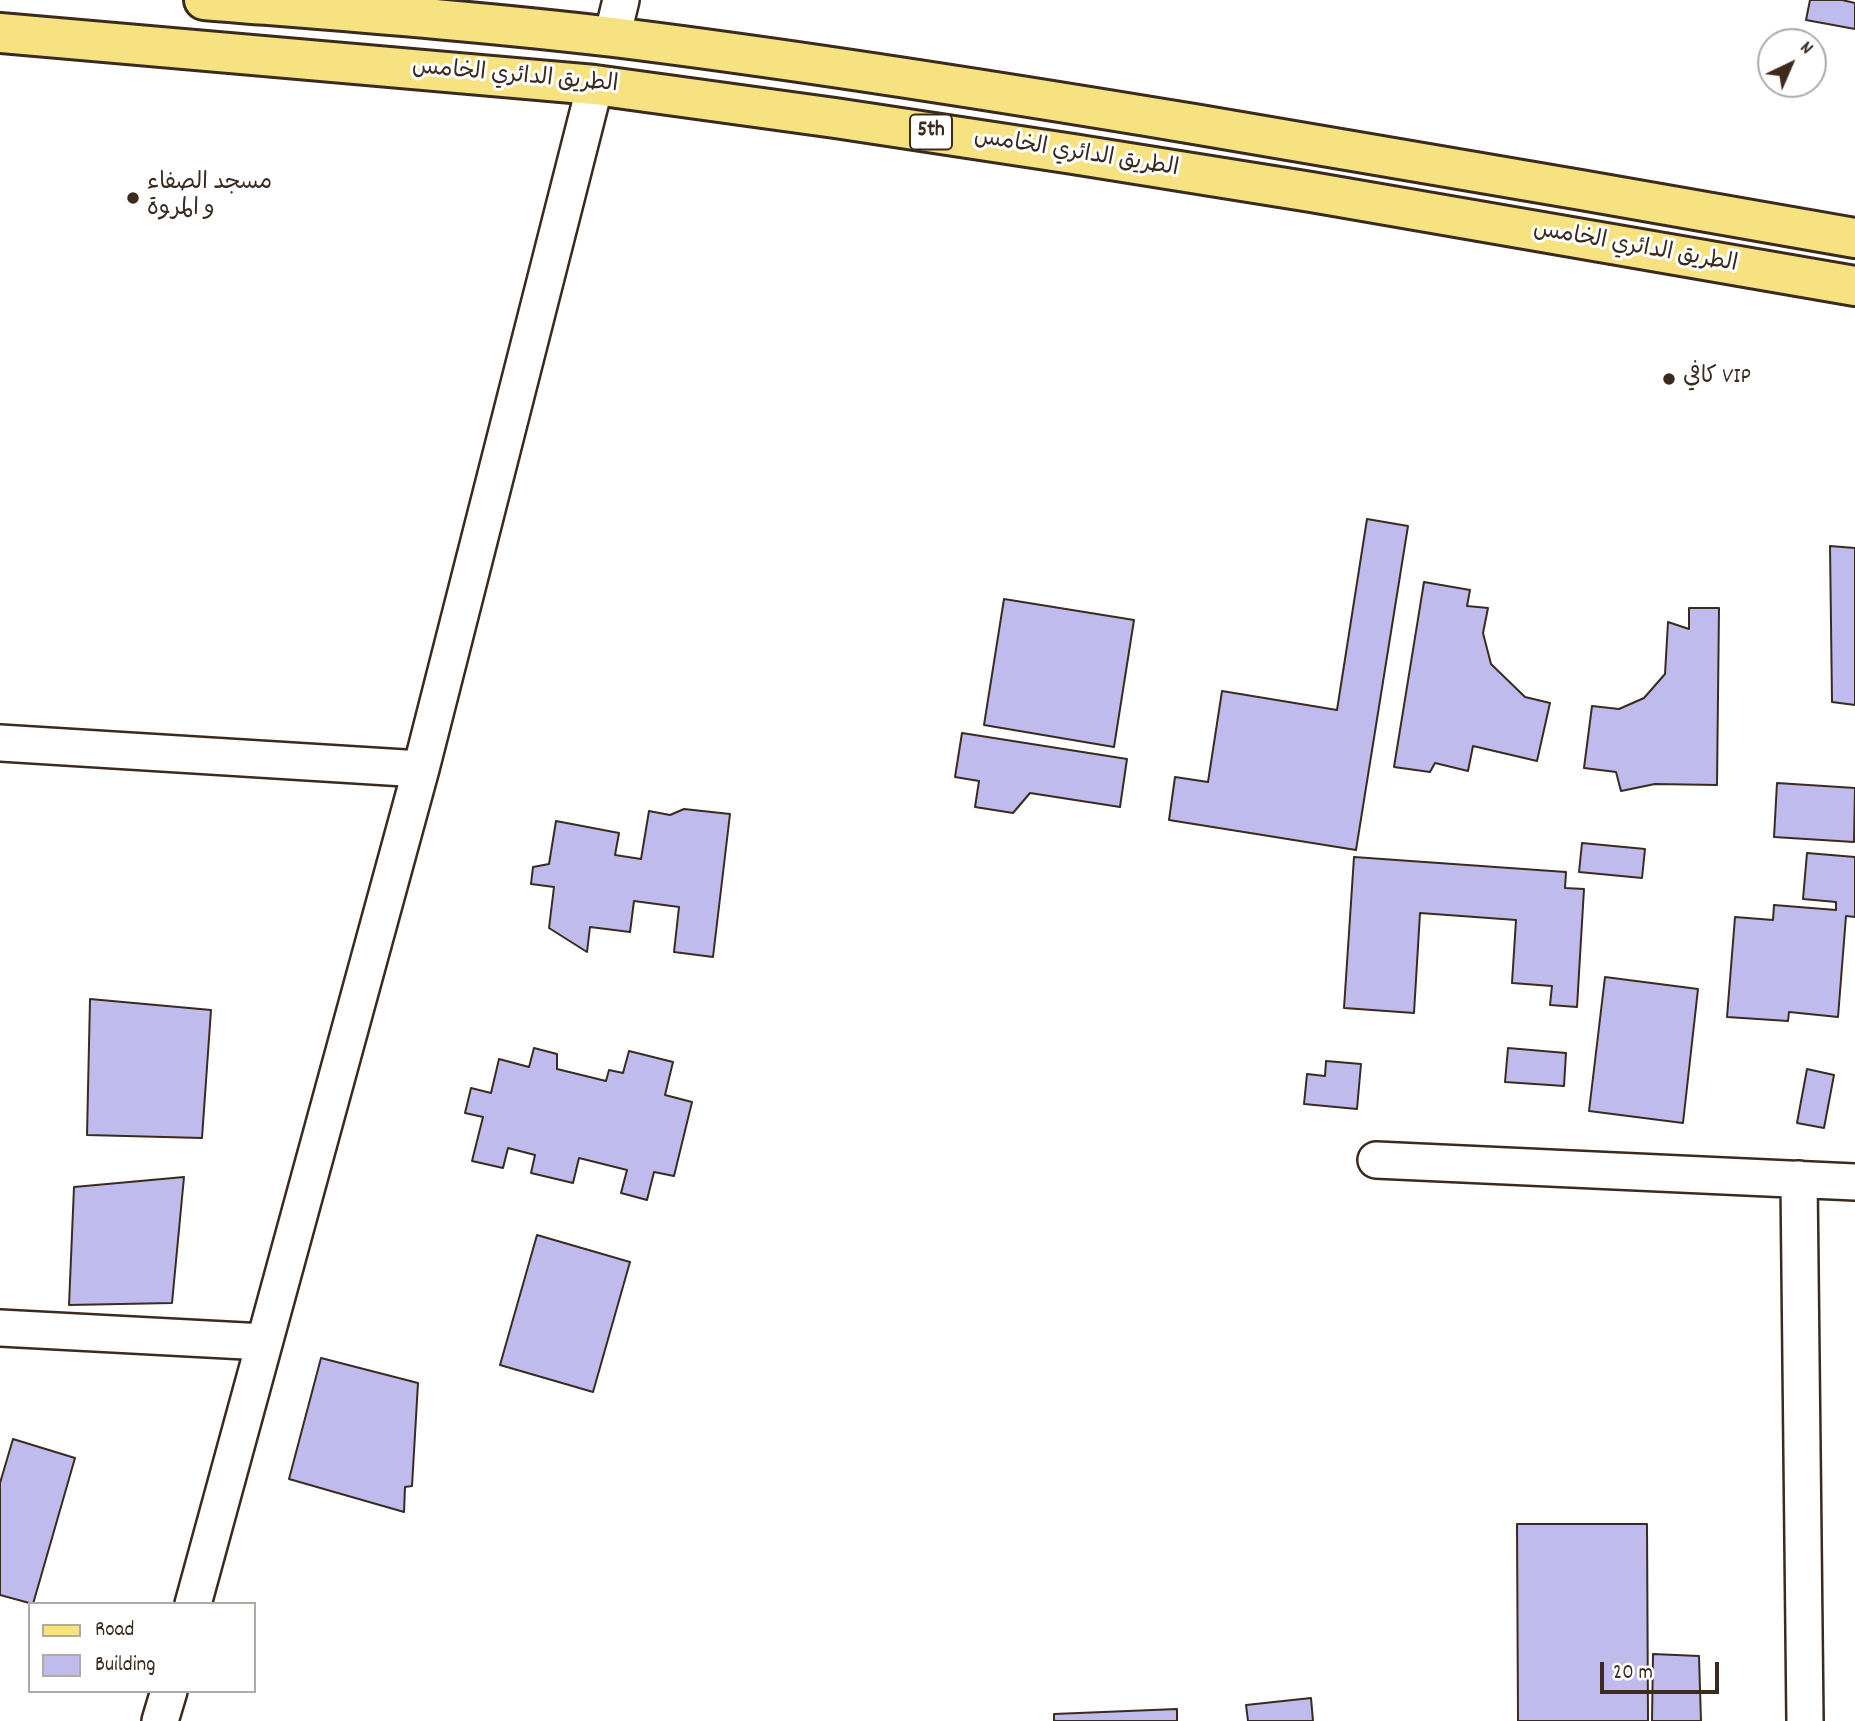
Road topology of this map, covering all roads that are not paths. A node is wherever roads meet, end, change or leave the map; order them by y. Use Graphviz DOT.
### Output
graph roads {
  1 [pos="204,0"];
  2 [pos="621,0"];
  3 [pos="0,33"];
  4 [pos="612,37"];
  5 [pos="595,85"];
  6 [pos="1855,238"];
  7 [pos="1855,286"];
  8 [pos="0,743"];
  9 [pos="421,769"];
  10 [pos="1376,1160"];
  11 [pos="1799,1179"];
  12 [pos="1855,1182"];
  13 [pos="0,1328"];
  14 [pos="264,1342"];
  15 [pos="194,1602"];
  16 [pos="168,1693"];
  17 [pos="160,1721"];
  18 [pos="1805,1721"];
  1 -- 4 [label="main road, 5th"];
  2 -- 4 [label="street"];
  3 -- 5 [label="main road, الطريق الدائري الخامس / 5th"];
  4 -- 6 [label="main road, 5th"];
  5 -- 7 [label="main road, الطريق الدائري الخامس / 5th"];
  5 -- 9 [label="street"];
  8 -- 9 [label="street"];
  9 -- 14 [label="street"];
  10 -- 11 [label="street"];
  11 -- 12 [label="street"];
  11 -- 18 [label="street"];
  13 -- 14 [label="street"];
  14 -- 15 [label="street"];
  16 -- 17 [label="street"];
}
